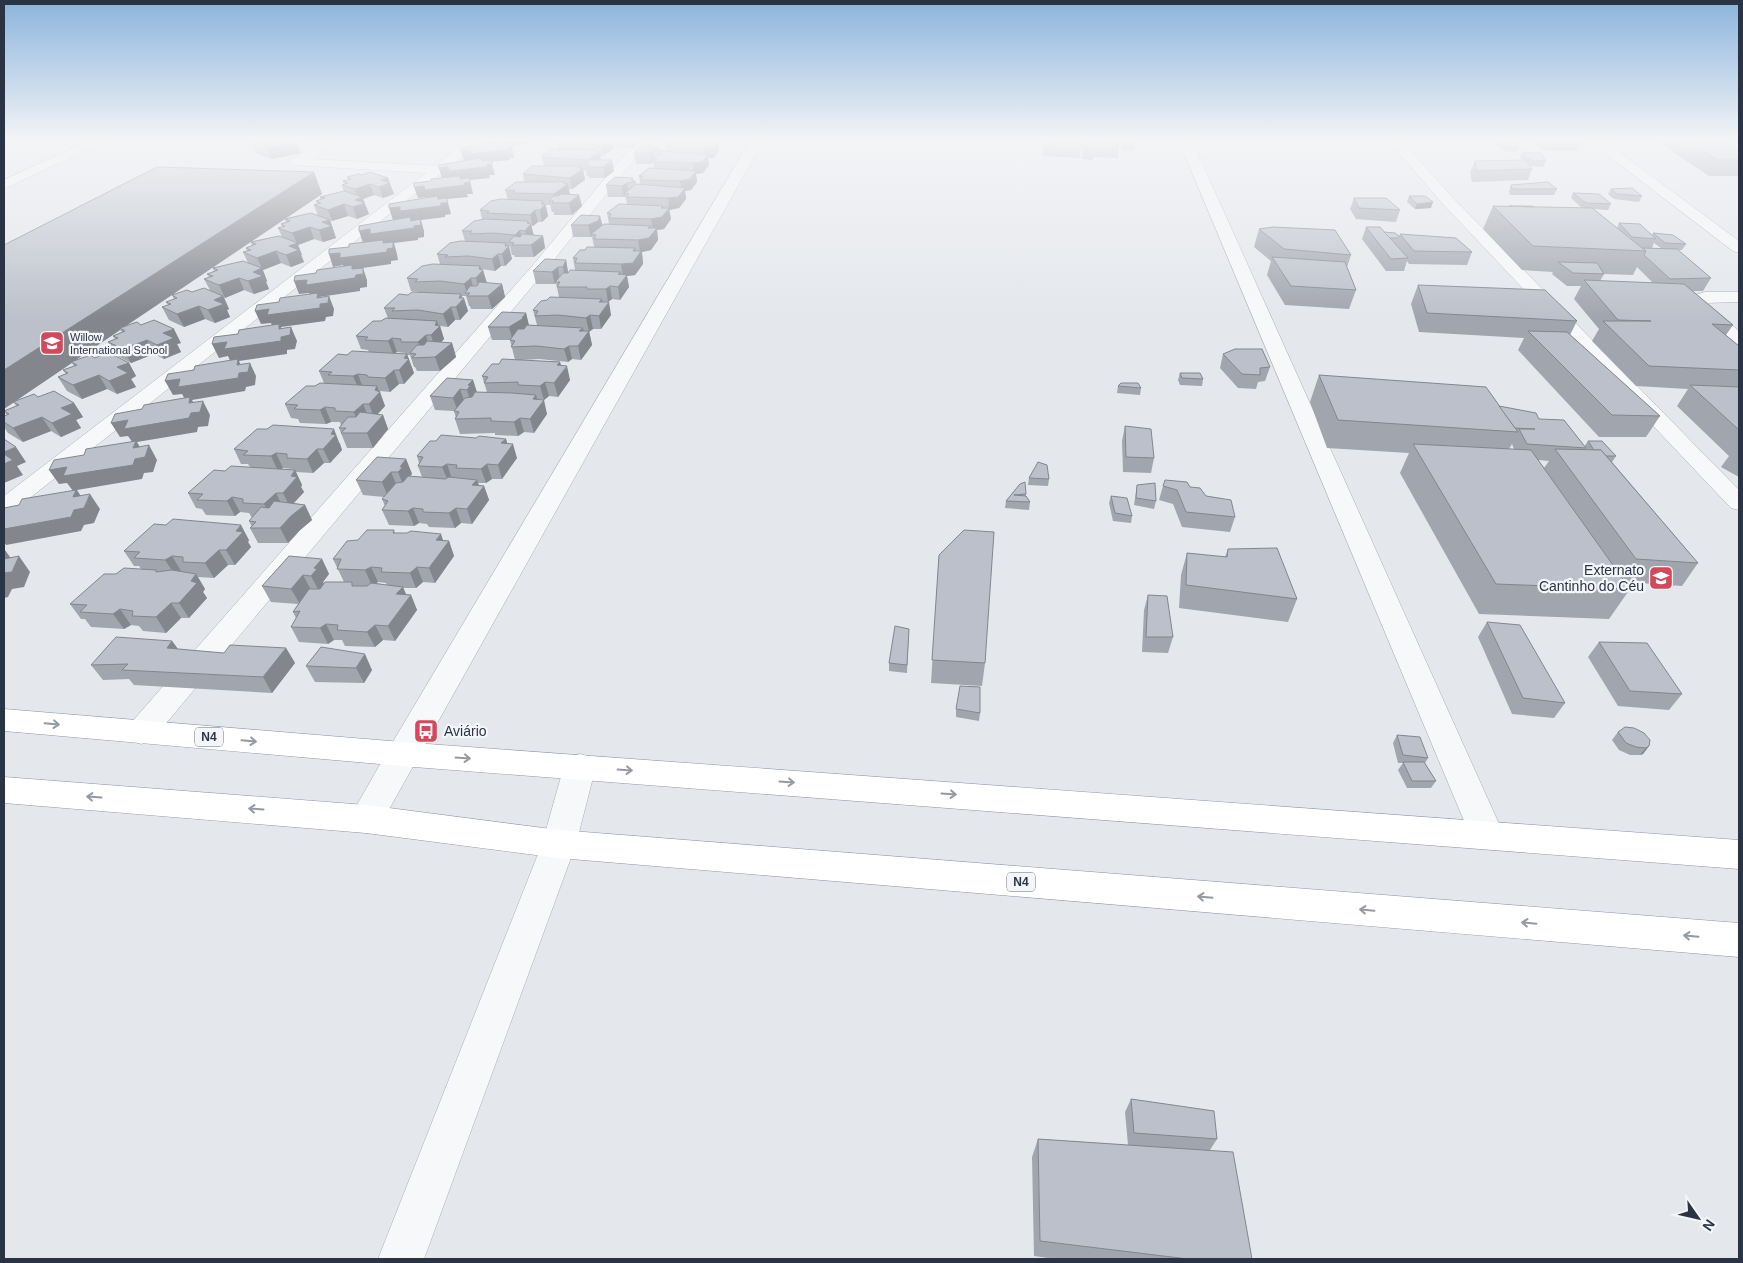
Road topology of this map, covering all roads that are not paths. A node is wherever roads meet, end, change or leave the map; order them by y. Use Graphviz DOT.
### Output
graph roads {
  1 [pos="398,200"];
  2 [pos="595,200"];
  3 [pos="723,200"];
  4 [pos="1210,200"];
  5 [pos="1448,200"];
  6 [pos="1674,200"];
  7 [pos="1739,248"];
  8 [pos="1739,297"];
  9 [pos="1739,340"];
  10 [pos="1739,503"];
  11 [pos="4,506"];
  12 [pos="4,720"];
  13 [pos="142,732"];
  14 [pos="402,754"];
  15 [pos="580,766"];
  16 [pos="4,790"];
  17 [pos="366,818"];
  18 [pos="1487,835"];
  19 [pos="559,844"];
  20 [pos="1739,855"];
  21 [pos="1739,940"];
  22 [pos="401,1259"];
  1 -- 11 [label="street"];
  2 -- 13 [label="street"];
  3 -- 14 [label="street"];
  4 -- 18 [label="street"];
  5 -- 10 [label="street"];
  6 -- 7 [label="street"];
  8 -- 9 [label="street"];
  12 -- 13 [label="highway, N4, one-way"];
  13 -- 14 [label="highway, N4, one-way"];
  14 -- 15 [label="highway, N4, one-way"];
  14 -- 17 [label="street"];
  15 -- 18 [label="highway, N4, one-way"];
  15 -- 19 [label="street"];
  17 -- 16 [label="highway, N4, one-way"];
  17 -- 19 [label="highway, N4"];
  18 -- 20 [label="highway, N4"];
  21 -- 19 [label="highway, N4, one-way"];
  19 -- 22 [label="street"];
}
